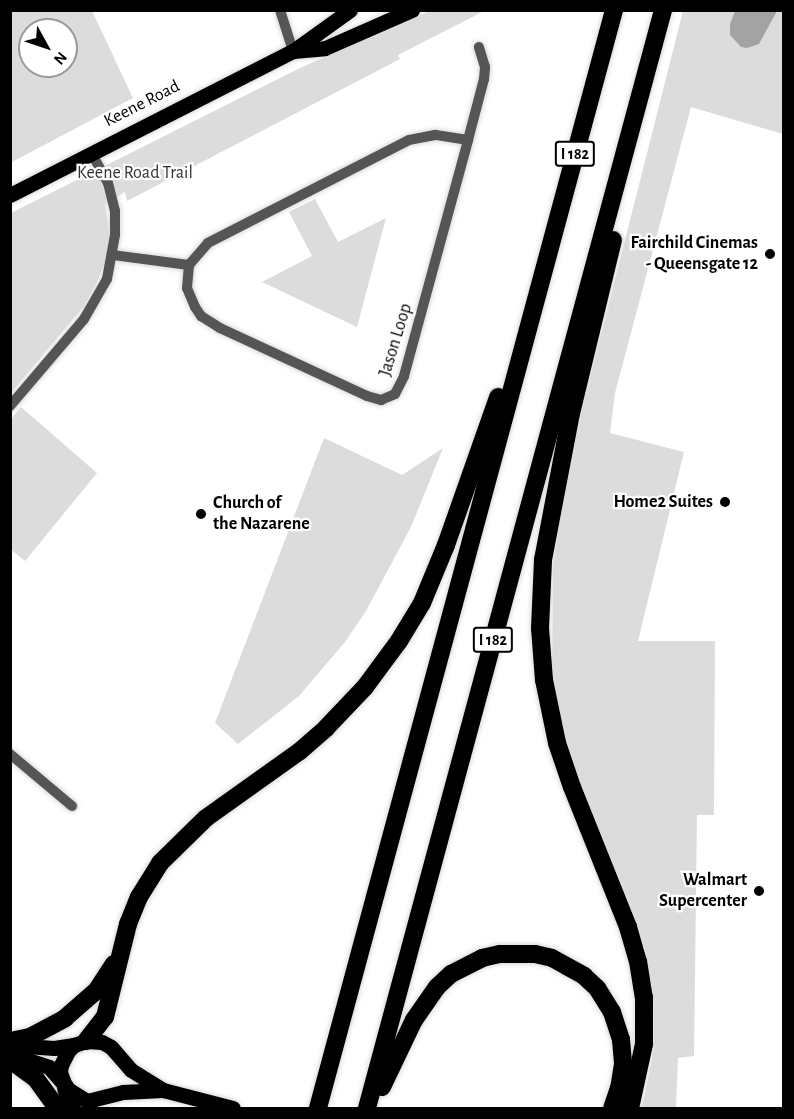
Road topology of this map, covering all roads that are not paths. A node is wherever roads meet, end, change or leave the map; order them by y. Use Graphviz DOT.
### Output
graph roads {
  1 [pos="280,10"];
  2 [pos="350,10"];
  3 [pos="412,10"];
  4 [pos="614,10"];
  5 [pos="663,10"];
  6 [pos="479,47"];
  7 [pos="293,51"];
  8 [pos="468,140"];
  9 [pos="91,152"];
  10 [pos="619,172"];
  11 [pos="10,195"];
  12 [pos="113,255"];
  13 [pos="189,265"];
  14 [pos="537,297"];
  15 [pos="10,406"];
  16 [pos="10,754"];
  17 [pos="72,806"];
  18 [pos="119,955"];
  19 [pos="10,1043"];
  20 [pos="80,1043"];
  21 [pos="10,1054"];
  22 [pos="10,1060"];
  23 [pos="64,1085"];
  24 [pos="164,1090"];
  25 [pos="57,1108"];
  26 [pos="72,1108"];
  27 [pos="233,1108"];
  28 [pos="318,1108"];
  29 [pos="367,1108"];
  30 [pos="375,1108"];
  31 [pos="612,1108"];
  32 [pos="630,1108"];
  1 -- 7 [label="street"];
  2 -- 7 [label="main road, Keene Road"];
  3 -- 7 [label="main road, Keene Road"];
  4 -- 14 [label="highway, I 182"];
  5 -- 10 [label="highway, I 182"];
  6 -- 8 [label="street, Jason Loop"];
  7 -- 9 [label="main road, Keene Road"];
  8 -- 13 [label="street"];
  8 -- 13 [label="street, Jason Loop"];
  9 -- 11 [label="main road, Keene Road"];
  9 -- 12 [label="street"];
  10 -- 29 [label="highway, I 182"];
  10 -- 32 [label="highway"];
  12 -- 13 [label="street"];
  12 -- 15 [label="street"];
  14 -- 18 [label="highway"];
  14 -- 28 [label="highway, I 182"];
  16 -- 17 [label="street"];
  18 -- 19 [label="highway"];
  18 -- 20 [label="highway"];
  19 -- 20 [label="main road"];
  20 -- 23 [label="main road"];
  20 -- 24 [label="main road"];
  21 -- 23 [label="main road"];
  22 -- 25 [label="highway"];
  23 -- 24 [label="main road"];
  23 -- 26 [label="highway"];
  24 -- 27 [label="main road"];
  30 -- 31 [label="highway"];
}
